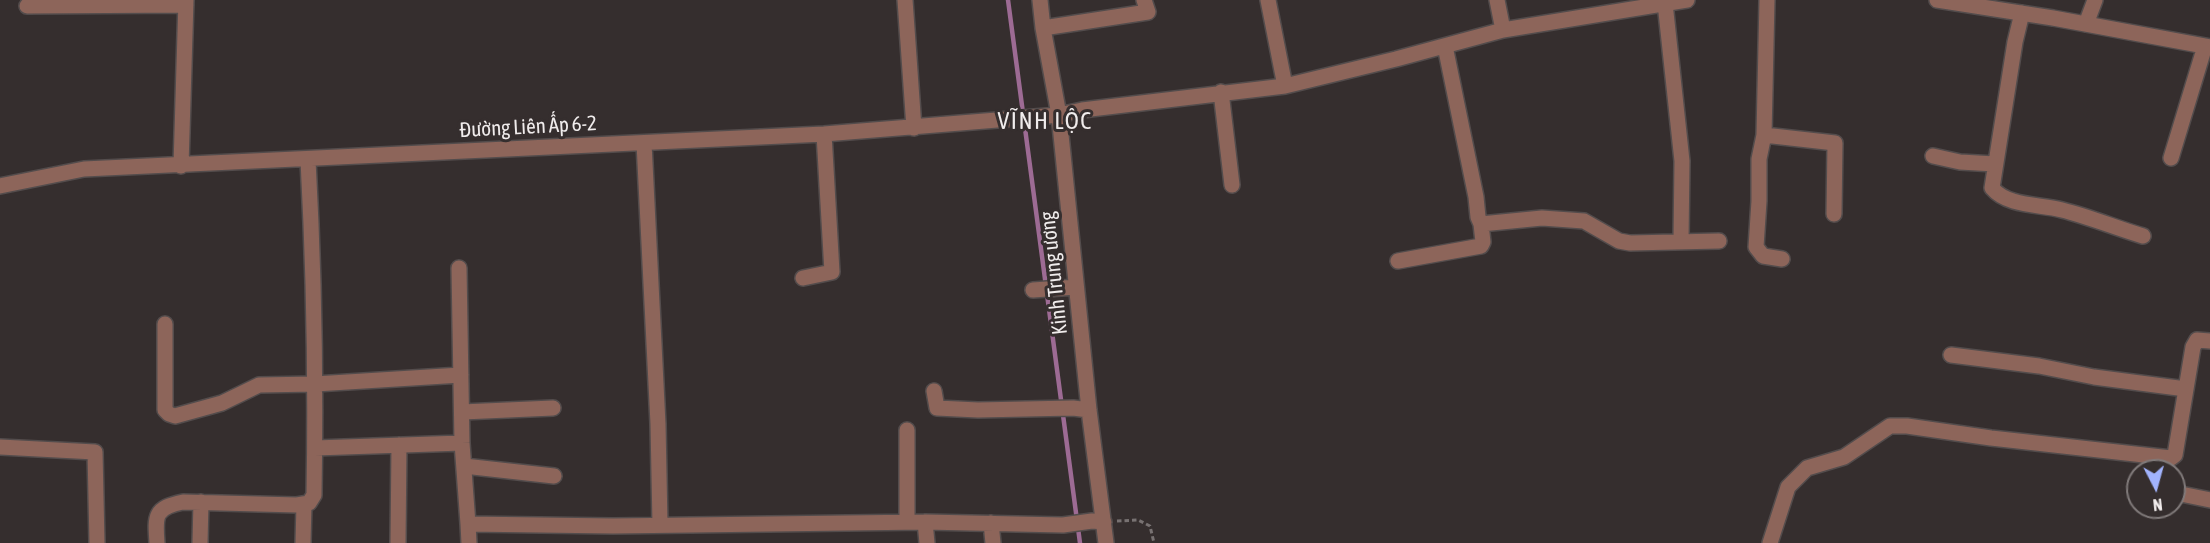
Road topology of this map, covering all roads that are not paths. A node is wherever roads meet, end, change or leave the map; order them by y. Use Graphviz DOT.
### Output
graph roads {
  1 [pos="905,0"];
  2 [pos="1040,0"];
  3 [pos="1144,0"];
  4 [pos="1268,0"];
  5 [pos="1497,0"];
  6 [pos="1687,0"];
  7 [pos="1767,0"];
  8 [pos="1937,0"];
  9 [pos="2095,0"];
  10 [pos="186,3"];
  11 [pos="1665,3"];
  12 [pos="27,6"];
  13 [pos="2022,13"];
  14 [pos="2086,24"];
  15 [pos="1043,28"];
  16 [pos="1503,30"];
  17 [pos="1445,46"];
  18 [pos="2207,46"];
  19 [pos="1285,86"];
  20 [pos="1221,92"];
  21 [pos="1051,115"];
  22 [pos="914,128"];
  23 [pos="824,134"];
  24 [pos="1764,135"];
  25 [pos="644,143"];
  26 [pos="1933,156"];
  27 [pos="2171,158"];
  28 [pos="308,159"];
  29 [pos="1995,164"];
  30 [pos="181,166"];
  31 [pos="1232,184"];
  32 [pos="0,186"];
  33 [pos="1834,214"];
  34 [pos="1482,224"];
  35 [pos="2143,236"];
  36 [pos="1682,241"];
  37 [pos="1719,241"];
  38 [pos="1782,259"];
  39 [pos="1398,261"];
  40 [pos="459,268"];
  41 [pos="803,278"];
  42 [pos="1076,287"];
  43 [pos="1033,290"];
  44 [pos="165,324"];
  45 [pos="2210,341"];
  46 [pos="1951,355"];
  47 [pos="462,375"];
  48 [pos="315,384"];
  49 [pos="2186,389"];
  50 [pos="934,391"];
  51 [pos="553,408"];
  52 [pos="1089,410"];
  53 [pos="462,412"];
  54 [pos="907,430"];
  55 [pos="462,443"];
  56 [pos="399,445"];
  57 [pos="0,447"];
  58 [pos="315,448"];
  59 [pos="2175,455"];
  60 [pos="2175,459"];
  61 [pos="464,466"];
  62 [pos="554,476"];
  63 [pos="2186,495"];
  64 [pos="2210,500"];
  65 [pos="201,502"];
  66 [pos="304,504"];
  67 [pos="907,522"];
  68 [pos="925,522"];
  69 [pos="1098,522"];
  70 [pos="468,524"];
  71 [pos="991,524"];
  72 [pos="660,525"];
  73 [pos="97,543"];
  74 [pos="157,543"];
  75 [pos="200,543"];
  76 [pos="303,543"];
  77 [pos="398,543"];
  78 [pos="469,543"];
  79 [pos="927,543"];
  80 [pos="993,543"];
  81 [pos="1106,543"];
  82 [pos="1770,543"];
  1 -- 22 [label="street"];
  2 -- 15 [label="street, Kinh Trung ương"];
  3 -- 15 [label="street"];
  4 -- 19 [label="street"];
  5 -- 16 [label="street"];
  6 -- 11 [label="street, Đường Liên Ấp 6-2"];
  7 -- 24 [label="street"];
  8 -- 13 [label="street"];
  9 -- 14 [label="street"];
  10 -- 12 [label="street"];
  10 -- 30 [label="street"];
  11 -- 16 [label="street, Đường Liên Ấp 6-2"];
  11 -- 36 [label="street"];
  13 -- 14 [label="street"];
  13 -- 29 [label="street"];
  14 -- 18 [label="street"];
  15 -- 21 [label="street, Kinh Trung ương"];
  16 -- 17 [label="street, Đường Liên Ấp 6-2"];
  17 -- 19 [label="street, Đường Liên Ấp 6-2"];
  17 -- 34 [label="street"];
  18 -- 27 [label="street"];
  19 -- 20 [label="street, Đường Liên Ấp 6-2"];
  20 -- 21 [label="street, Đường Liên Ấp 6-2"];
  20 -- 31 [label="street"];
  21 -- 22 [label="street, Đường Liên Ấp 6-2"];
  21 -- 42 [label="street, Kinh Trung ương"];
  22 -- 23 [label="street, Đường Liên Ấp 6-2"];
  23 -- 25 [label="street, Đường Liên Ấp 6-2"];
  23 -- 41 [label="street"];
  24 -- 33 [label="street"];
  24 -- 38 [label="street"];
  25 -- 28 [label="street, Đường Liên Ấp 6-2"];
  25 -- 72 [label="street"];
  26 -- 29 [label="street"];
  28 -- 30 [label="street, Đường Liên Ấp 6-2"];
  28 -- 48 [label="street"];
  29 -- 35 [label="street"];
  30 -- 32 [label="street, Đường Liên Ấp 6-2"];
  34 -- 36 [label="street"];
  34 -- 39 [label="street"];
  36 -- 37 [label="street"];
  40 -- 47 [label="street"];
  42 -- 43 [label="street"];
  42 -- 52 [label="street, Kinh Trung ương"];
  44 -- 48 [label="street"];
  45 -- 49 [label="street"];
  46 -- 49 [label="street"];
  47 -- 48 [label="street"];
  47 -- 53 [label="street"];
  48 -- 58 [label="street"];
  49 -- 59 [label="street"];
  50 -- 52 [label="street"];
  51 -- 53 [label="street"];
  52 -- 69 [label="street, Kinh Trung ương"];
  53 -- 55 [label="street"];
  54 -- 67 [label="street"];
  55 -- 56 [label="street"];
  55 -- 61 [label="street"];
  56 -- 58 [label="street"];
  56 -- 77 [label="street"];
  57 -- 73 [label="street"];
  58 -- 66 [label="street"];
  59 -- 60 [label="street"];
  59 -- 82 [label="street"];
  61 -- 62 [label="street"];
  61 -- 70 [label="street"];
  63 -- 64 [label="street"];
  65 -- 66 [label="street"];
  65 -- 74 [label="street"];
  65 -- 75 [label="street"];
  66 -- 76 [label="street"];
  67 -- 68 [label="street"];
  67 -- 72 [label="street"];
  68 -- 71 [label="street"];
  68 -- 79 [label="street"];
  69 -- 71 [label="street"];
  69 -- 81 [label="street, Kinh Trung ương"];
  70 -- 72 [label="street"];
  70 -- 78 [label="street"];
  71 -- 80 [label="street"];
}
